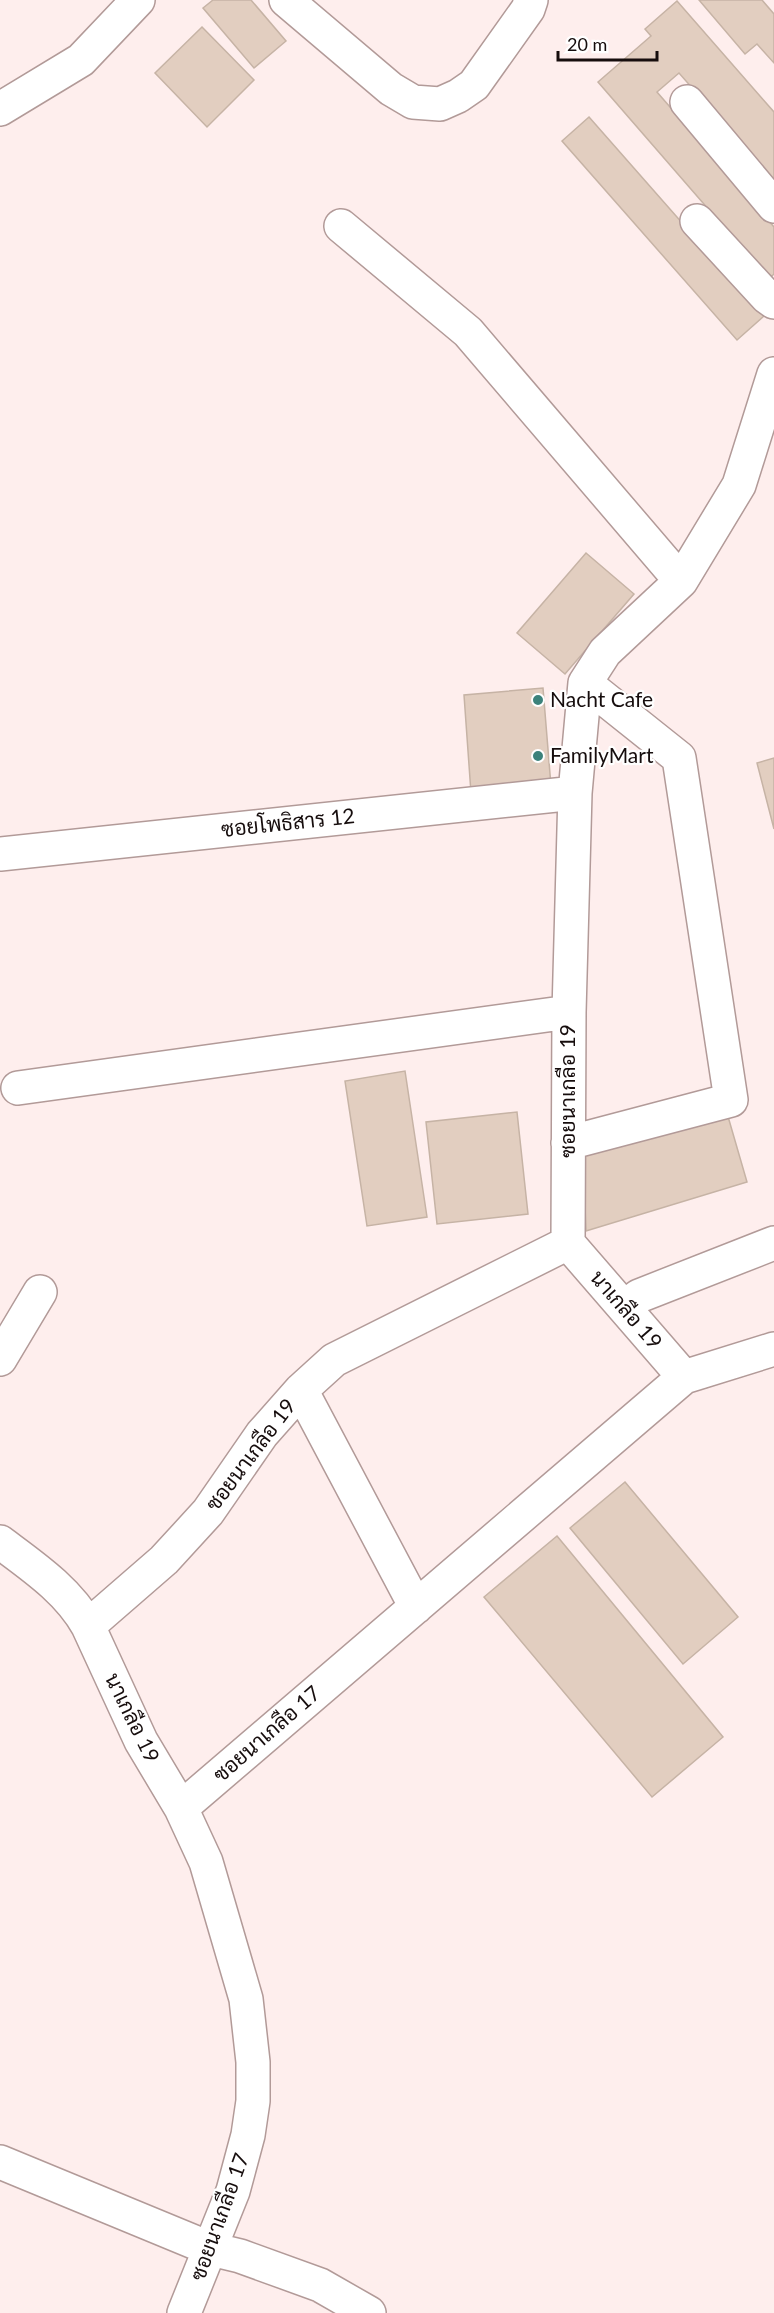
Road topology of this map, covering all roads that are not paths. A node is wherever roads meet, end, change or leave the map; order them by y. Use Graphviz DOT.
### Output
graph roads {
  1 [pos="138,0"];
  2 [pos="286,0"];
  3 [pos="531,0"];
  4 [pos="687,102"];
  5 [pos="0,109"];
  6 [pos="774,206"];
  7 [pos="697,221"];
  8 [pos="341,226"];
  9 [pos="774,302"];
  10 [pos="774,374"];
  11 [pos="681,582"];
  12 [pos="585,683"];
  13 [pos="575,792"];
  14 [pos="0,854"];
  15 [pos="569,1012"];
  16 [pos="18,1088"];
  17 [pos="568,1143"];
  18 [pos="568,1243"];
  19 [pos="774,1243"];
  20 [pos="40,1292"];
  21 [pos="624,1307"];
  22 [pos="774,1350"];
  23 [pos="0,1359"];
  24 [pos="684,1377"];
  25 [pos="301,1390"];
  26 [pos="0,1542"];
  27 [pos="416,1606"];
  28 [pos="88,1626"];
  29 [pos="181,1808"];
  30 [pos="0,2162"];
  31 [pos="211,2249"];
  32 [pos="184,2313"];
  33 [pos="369,2313"];
  1 -- 5 [label="street"];
  2 -- 3 [label="street"];
  4 -- 6 [label="street"];
  7 -- 9 [label="street"];
  8 -- 11 [label="street"];
  10 -- 11 [label="street, ซอยนาเกลือ 19"];
  11 -- 12 [label="street, ซอยนาเกลือ 19"];
  12 -- 13 [label="street, ซอยนาเกลือ 19"];
  12 -- 17 [label="street"];
  13 -- 14 [label="street, ซอยโพธิสาร 12"];
  13 -- 15 [label="street, ซอยนาเกลือ 19"];
  15 -- 16 [label="street"];
  15 -- 17 [label="street, ซอยนาเกลือ 19"];
  17 -- 18 [label="street, ซอยนาเกลือ 19"];
  18 -- 21 [label="street, นาเกลือ 19"];
  18 -- 25 [label="street, ซอยนาเกลือ 19"];
  19 -- 21 [label="street"];
  20 -- 23 [label="street"];
  21 -- 24 [label="street, นาเกลือ 19"];
  22 -- 24 [label="street, ซอยนาเกลือ 17"];
  24 -- 27 [label="street, ซอยนาเกลือ 17"];
  25 -- 27 [label="street"];
  25 -- 28 [label="street, ซอยนาเกลือ 19"];
  26 -- 28 [label="street, นาเกลือ 19"];
  27 -- 29 [label="street, ซอยนาเกลือ 17"];
  28 -- 29 [label="street, นาเกลือ 19"];
  29 -- 31 [label="street, ซอยนาเกลือ 17"];
  30 -- 31 [label="street"];
  31 -- 32 [label="street, ซอยนาเกลือ 17"];
  31 -- 33 [label="street"];
}
